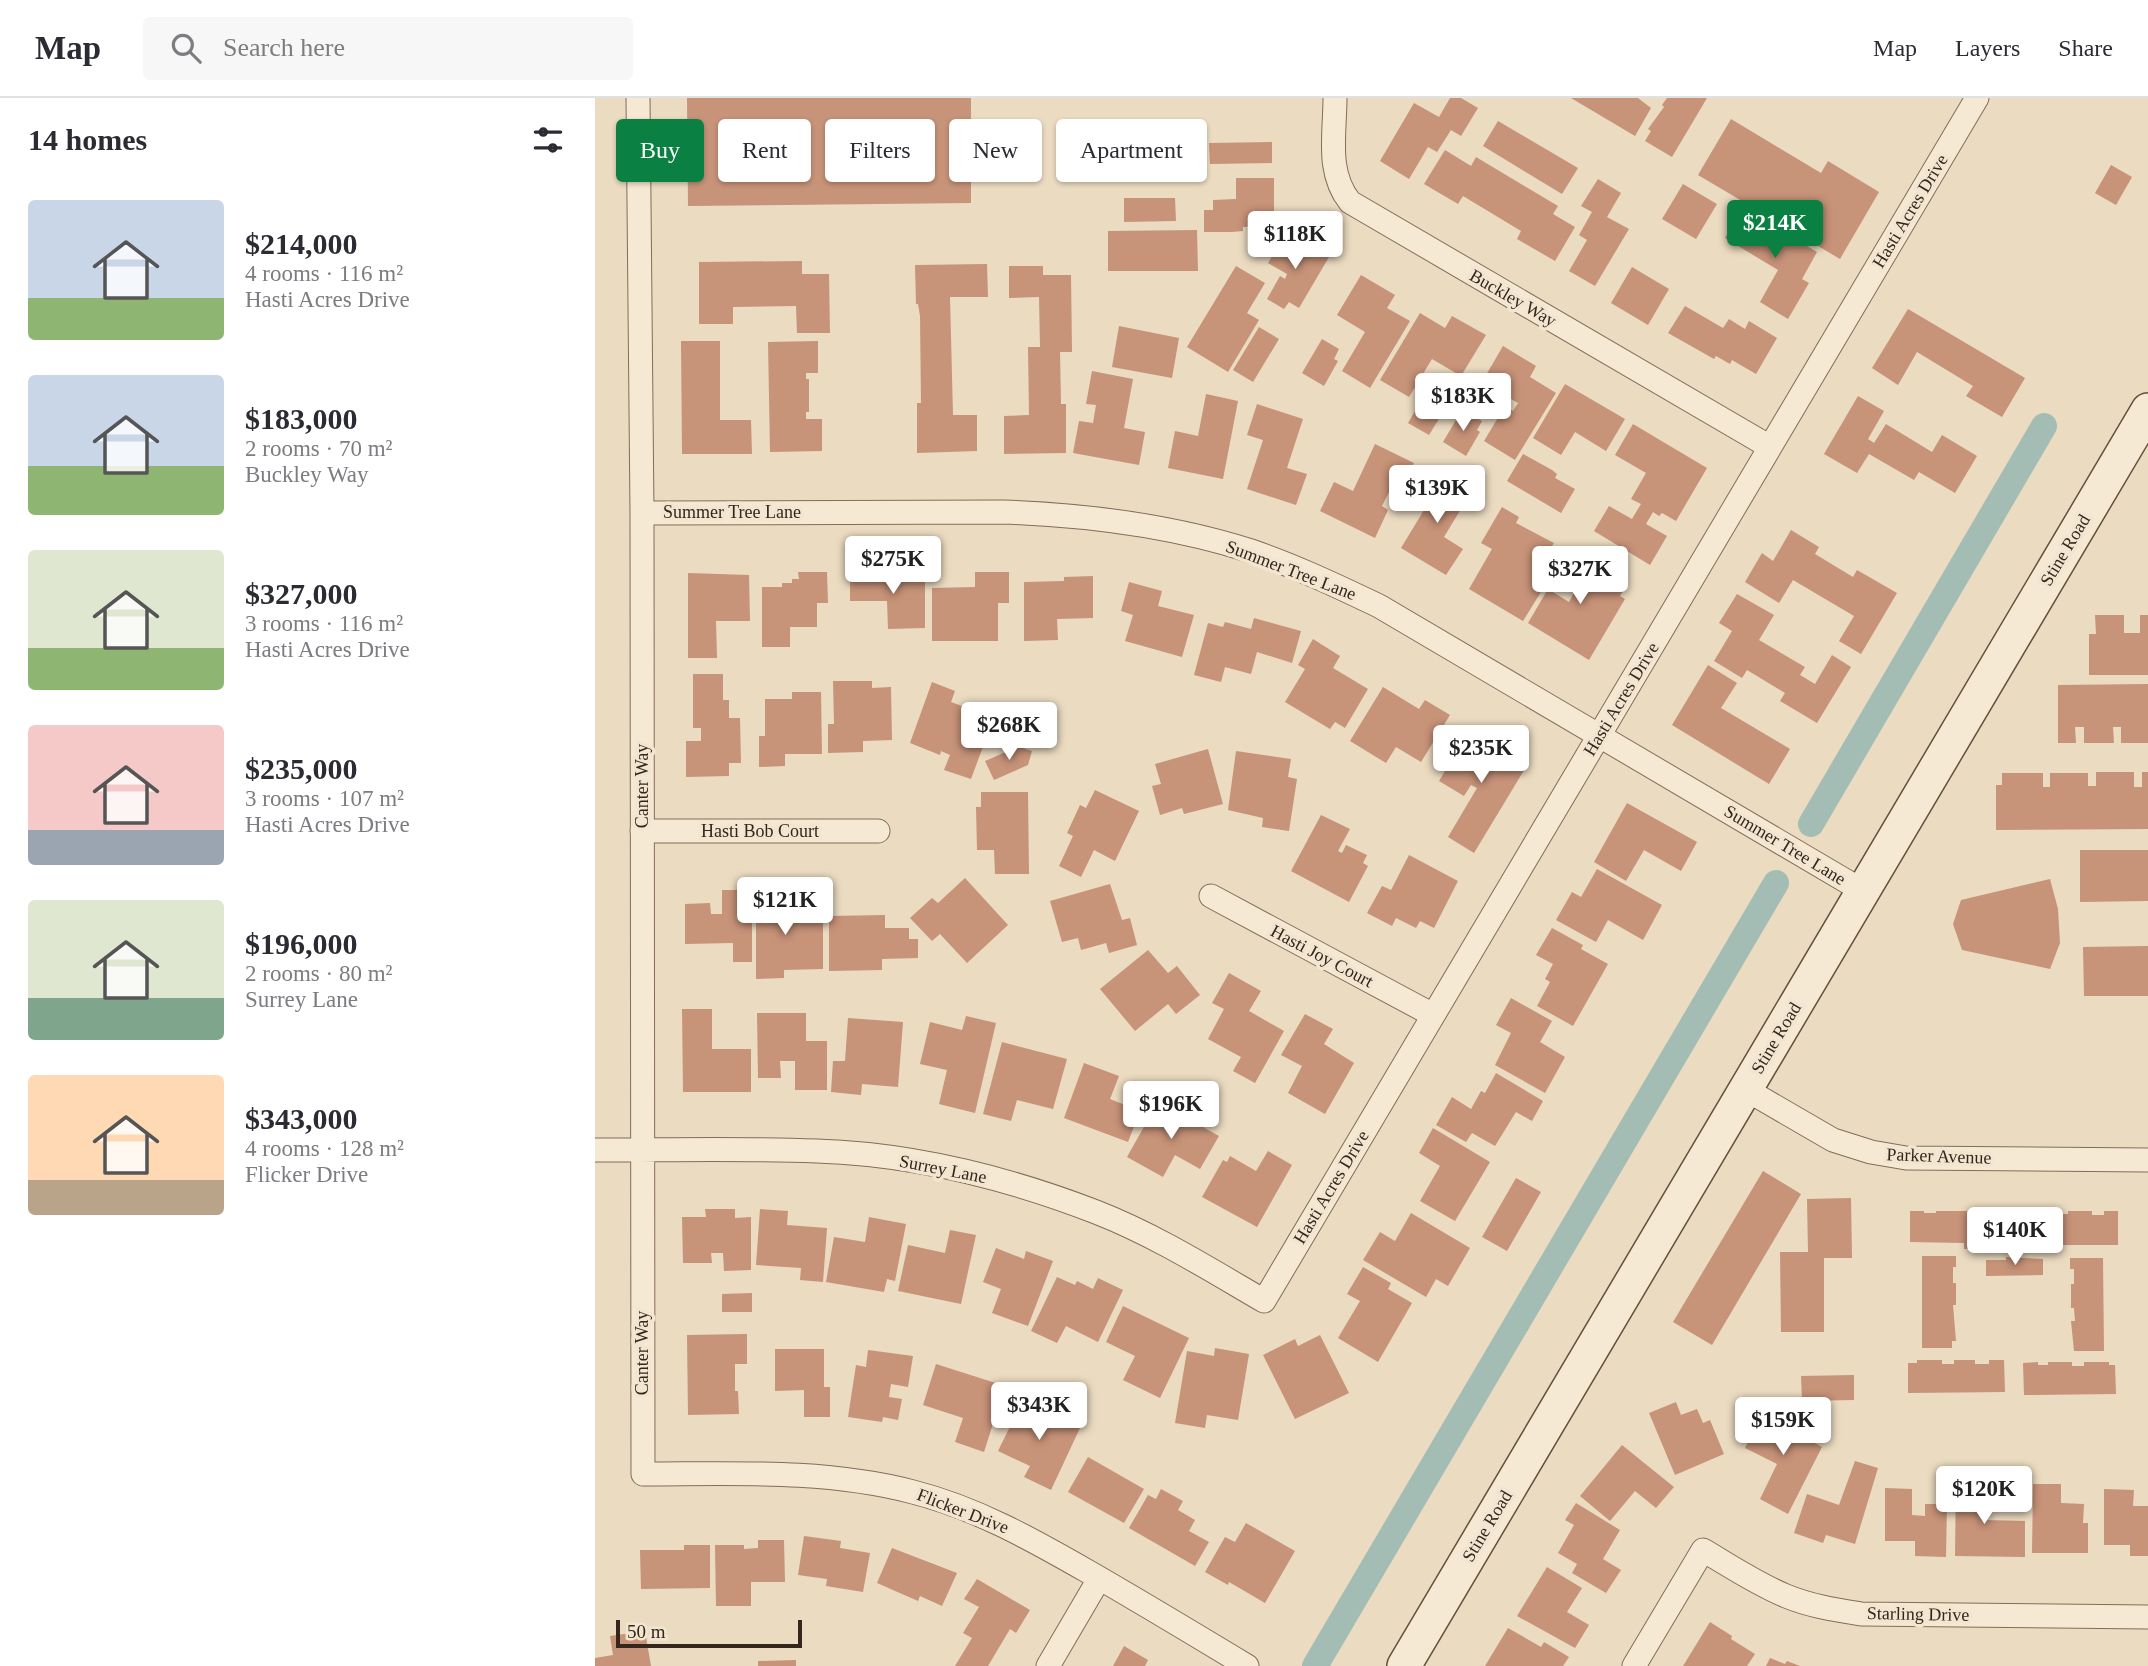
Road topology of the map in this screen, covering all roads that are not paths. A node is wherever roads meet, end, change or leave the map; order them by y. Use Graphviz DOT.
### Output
graph roads {
  1 [pos="638,98"];
  2 [pos="1335,98"];
  3 [pos="1977,98"];
  4 [pos="2144,428"];
  5 [pos="1770,447"];
  6 [pos="642,513"];
  7 [pos="1599,735"];
  8 [pos="642,831"];
  9 [pos="878,831"];
  10 [pos="1863,891"];
  11 [pos="1212,896"];
  12 [pos="1433,1015"];
  13 [pos="1745,1089"];
  14 [pos="595,1150"];
  15 [pos="642,1150"];
  16 [pos="2148,1160"];
  17 [pos="1264,1301"];
  18 [pos="643,1474"];
  19 [pos="1099,1578"];
  20 [pos="2148,1617"];
  21 [pos="1048,1666"];
  22 [pos="1247,1666"];
  23 [pos="1404,1666"];
  24 [pos="1635,1666"];
  1 -- 6 [label="street, Canter Way"];
  2 -- 5 [label="street, Buckley Way"];
  3 -- 5 [label="street, Hasti Acres Drive"];
  4 -- 10 [label="street, Stine Road"];
  5 -- 7 [label="street, Hasti Acres Drive"];
  6 -- 7 [label="street, Summer Tree Lane"];
  6 -- 8 [label="street, Canter Way"];
  7 -- 10 [label="street, Summer Tree Lane"];
  7 -- 12 [label="street, Hasti Acres Drive"];
  8 -- 9 [label="street, Hasti Bob Court"];
  8 -- 15 [label="street, Canter Way"];
  10 -- 13 [label="street, Stine Road"];
  11 -- 12 [label="street, Hasti Joy Court"];
  12 -- 17 [label="street, Hasti Acres Drive"];
  13 -- 16 [label="street, Parker Avenue"];
  13 -- 23 [label="street, Stine Road"];
  14 -- 15 [label="street, Surrey Lane"];
  15 -- 17 [label="street, Surrey Lane"];
  15 -- 18 [label="street, Canter Way"];
  18 -- 19 [label="street, Flicker Drive"];
  19 -- 21 [label="street"];
  19 -- 22 [label="street, Flicker Drive"];
  20 -- 24 [label="street, Starling Drive"];
}
